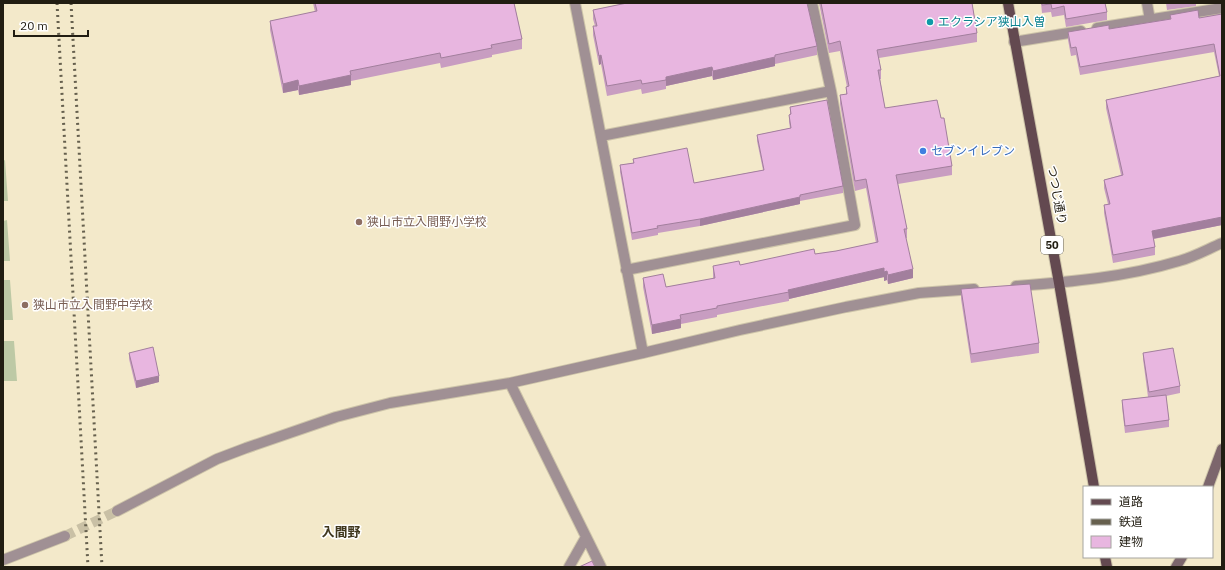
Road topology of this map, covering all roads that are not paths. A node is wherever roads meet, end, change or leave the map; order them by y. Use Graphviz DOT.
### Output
graph roads {
  1 [pos="575,3"];
  2 [pos="812,3"];
  3 [pos="1008,3"];
  4 [pos="1147,3"];
  5 [pos="1222,8"];
  6 [pos="1150,20"];
  7 [pos="1014,42"];
  8 [pos="831,91"];
  9 [pos="601,136"];
  10 [pos="1222,243"];
  11 [pos="626,270"];
  12 [pos="1059,282"];
  13 [pos="1009,286"];
  14 [pos="986,288"];
  15 [pos="643,354"];
  16 [pos="510,383"];
  17 [pos="1222,449"];
  18 [pos="1219,467"];
  19 [pos="1094,486"];
  20 [pos="1209,486"];
  21 [pos="117,511"];
  22 [pos="65,536"];
  23 [pos="586,537"];
  24 [pos="1181,558"];
  25 [pos="3,560"];
  26 [pos="569,567"];
  27 [pos="601,567"];
  28 [pos="1176,567"];
  1 -- 9 [label="street"];
  2 -- 8 [label="street"];
  3 -- 7 [label="main road, つつじ通り / 50"];
  4 -- 6 [label="street"];
  5 -- 6 [label="street"];
  6 -- 7 [label="street"];
  7 -- 12 [label="main road, つつじ通り / 50"];
  8 -- 9 [label="street"];
  8 -- 11 [label="street"];
  9 -- 11 [label="street"];
  10 -- 12 [label="street"];
  11 -- 15 [label="street"];
  12 -- 13 [label="street"];
  12 -- 19 [label="main road, つつじ通り / 50"];
  14 -- 15 [label="street"];
  15 -- 16 [label="street"];
  16 -- 21 [label="street"];
  16 -- 23 [label="street"];
  17 -- 18 [label="street"];
  18 -- 20 [label="street"];
  22 -- 25 [label="street"];
  23 -- 26 [label="street"];
  23 -- 27 [label="street"];
  24 -- 28 [label="street"];
}
